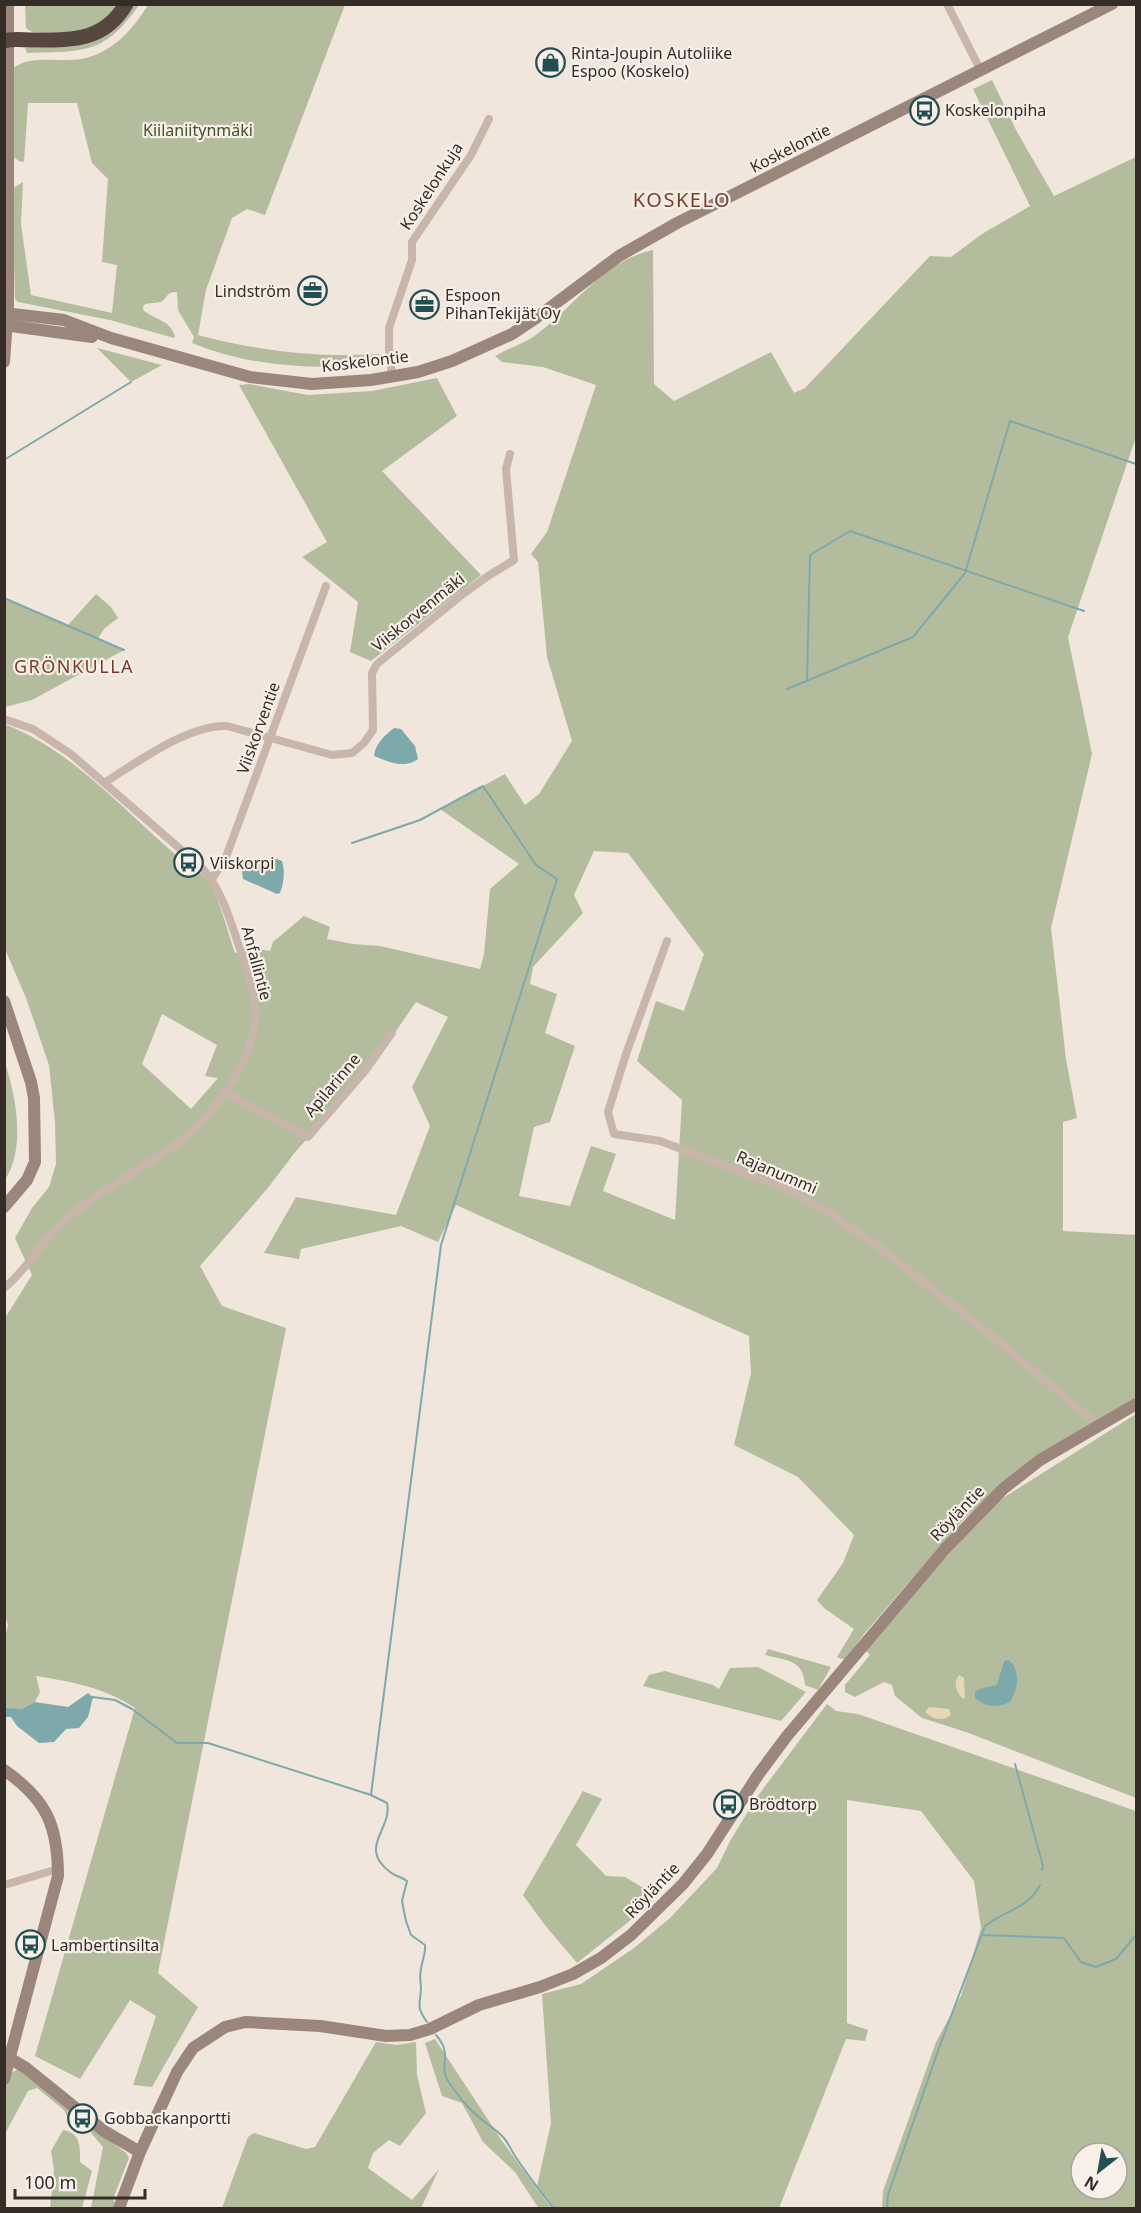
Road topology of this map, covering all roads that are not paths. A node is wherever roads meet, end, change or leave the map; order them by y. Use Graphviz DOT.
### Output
graph roads {
  1 [pos="8,4"];
  2 [pos="126,4"];
  3 [pos="947,4"];
  4 [pos="1112,4"];
  5 [pos="6,40"];
  6 [pos="981,71"];
  7 [pos="489,118"];
  8 [pos="6,319"];
  9 [pos="4,362"];
  10 [pos="392,377"];
  11 [pos="510,454"];
  12 [pos="326,586"];
  13 [pos="4,718"];
  14 [pos="271,738"];
  15 [pos="104,783"];
  16 [pos="212,879"];
  17 [pos="667,940"];
  18 [pos="4,1001"];
  19 [pos="392,1033"];
  20 [pos="224,1092"];
  21 [pos="4,1207"];
  22 [pos="4,1288"];
  23 [pos="1137,1404"];
  24 [pos="1098,1425"];
  25 [pos="4,1770"];
  26 [pos="58,1869"];
  27 [pos="4,1885"];
  28 [pos="9,2054"];
  29 [pos="4,2079"];
  30 [pos="140,2152"];
  31 [pos="119,2208"];
  1 -- 5 [label="street"];
  2 -- 5 [label="highway"];
  3 -- 6 [label="street"];
  4 -- 6 [label="street, Koskelontie"];
  5 -- 8 [label="street"];
  6 -- 10 [label="street, Koskelontie"];
  7 -- 10 [label="street, Koskelonkuja"];
  8 -- 9 [label="street"];
  8 -- 10 [label="street, Koskelontie"];
  11 -- 14 [label="street, Viiskorvenmäki"];
  12 -- 14 [label="street, Viiskorventie"];
  13 -- 15 [label="street, Anfallintie"];
  14 -- 15 [label="street, Viiskorvenmäki"];
  14 -- 16 [label="street, Viiskorventie"];
  15 -- 16 [label="street, Anfallintie"];
  16 -- 20 [label="street, Anfallintie"];
  17 -- 24 [label="street, Rajanummi"];
  18 -- 21 [label="street"];
  19 -- 20 [label="street, Apilarinne"];
  20 -- 22 [label="street, Anfallintie"];
  23 -- 24 [label="street, Röyläntie"];
  24 -- 30 [label="street, Röyläntie"];
  25 -- 26 [label="street"];
  26 -- 27 [label="street"];
  26 -- 28 [label="street"];
  28 -- 29 [label="street"];
  28 -- 30 [label="street"];
  30 -- 31 [label="street, Röyläntie"];
}
